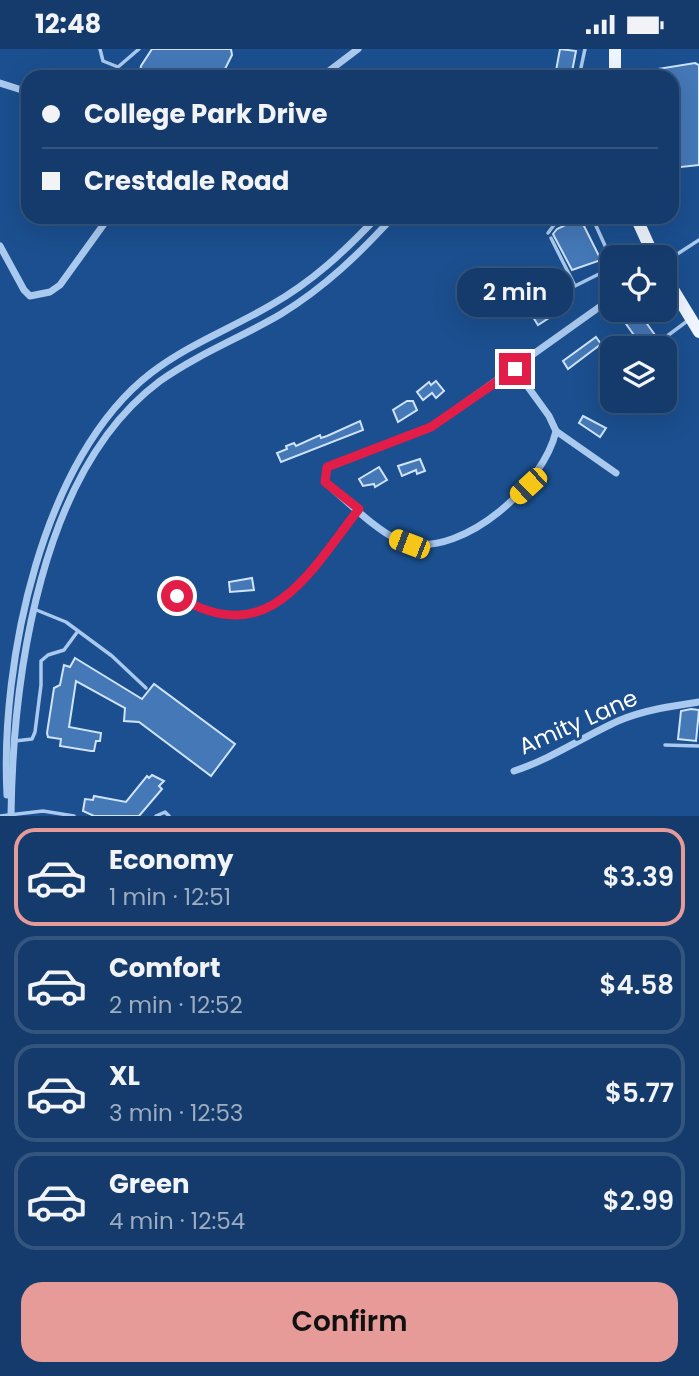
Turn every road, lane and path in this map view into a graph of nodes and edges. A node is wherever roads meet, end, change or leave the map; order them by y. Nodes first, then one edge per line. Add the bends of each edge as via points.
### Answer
1 (100, 49) edge
2 (139, 49) edge
3 (358, 49) edge
4 (585, 49) edge
5 (615, 49) edge
6 (330, 70) edge
7 (580, 70) edge
8 (615, 70) edge
9 (0, 83) edge
10 (21, 90) edge
11 (104, 224) edge
12 (370, 224) edge
13 (386, 224) edge
14 (556, 224) edge
15 (595, 224) edge
16 (639, 224) edge
17 (699, 240) edge
18 (605, 245) edge
19 (649, 245) edge
20 (0, 246) edge
21 (677, 254) edge
22 (600, 275) edge
23 (677, 295) edge
24 (600, 307) edge
25 (695, 325) edge
26 (674, 336) edge
27 (515, 369) junction
28 (556, 431) junction
29 (616, 473) dead end
30 (359, 509) junction
31 (177, 596) dead end
32 (22, 605) junction
33 (33, 609) junction
34 (78, 631) junction
35 (146, 688) dead end
36 (699, 702) edge
37 (1, 741) edge
38 (13, 741) junction
39 (665, 745) dead end
40 (699, 746) edge
41 (514, 771) dead end
42 (11, 815) edge
43 (0, 816) edge
44 (74, 816) edge
45 (156, 816) edge
46 (169, 816) edge

1 - 2 lane via 103,61 118,67
3 - 6 street
4 - 7 lane
5 - 8 main road
9 - 10 street
11 - 20 street via 50,292 30,296
12 - 32 street via 305,283 165,363 123,397 68,478 42,538
13 - 33 street via 350,263 312,293 172,373 132,406 79,484
14 - 22 lane via 550,236 575,286
15 - 18 lane
16 - 19 main road
17 - 21 lane
23 - 25 main road
24 - 27 street
25 - 26 lane
27 - 28 street
27 - 30 street via 431,427 327,467 325,482
28 - 29 street
28 - 30 street via 552,447 528,486 467,535 409,544
30 - 31 street via 297,587 255,615 227,616
32 - 33 lane
32 - 37 street
33 - 34 lane via 58,617
33 - 38 street
34 - 35 lane
34 - 38 lane via 64,650 41,661 35,732 25,742
36 - 41 street, Amity Lane via 629,717
37 - 38 street
37 - 42 street
38 - 42 street
39 - 40 lane
42 - 43 lane
42 - 44 lane via 43,811
45 - 46 lane via 166,812

